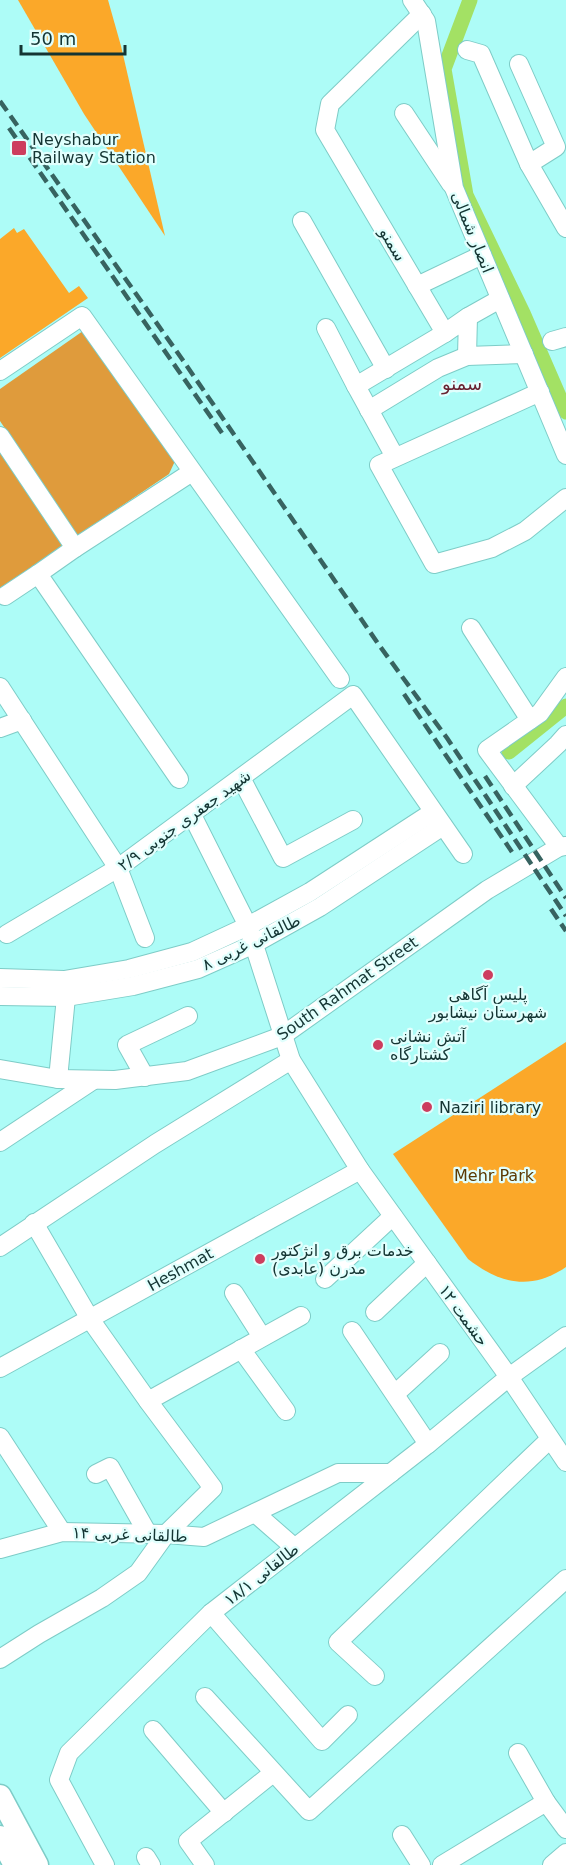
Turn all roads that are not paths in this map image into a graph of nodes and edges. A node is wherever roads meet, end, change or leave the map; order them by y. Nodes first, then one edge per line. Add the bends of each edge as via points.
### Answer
1 (417, 7) edge
2 (467, 50) dead end
3 (519, 64) dead end
4 (404, 113) dead end
5 (530, 164) junction
6 (454, 188) junction
7 (302, 221) dead end
8 (566, 228) edge
9 (482, 255) junction
10 (417, 286) junction
11 (501, 299) junction
12 (468, 317) junction
13 (326, 328) dead end
14 (445, 333) junction
15 (524, 354) junction
16 (467, 356) junction
17 (386, 369) junction
18 (0, 371) edge
19 (356, 386) junction
20 (540, 392) junction
21 (369, 410) junction
22 (0, 436) edge
23 (566, 455) edge
24 (395, 457) junction
25 (192, 472) junction
26 (566, 498) edge
27 (75, 548) junction
28 (38, 574) junction
29 (6, 596) dead end
30 (471, 628) dead end
31 (566, 677) edge
32 (340, 679) dead end
33 (3, 694) edge
34 (22, 720) junction
35 (530, 720) junction
36 (0, 728) edge
37 (566, 735) edge
38 (241, 778) junction
39 (179, 779) dead end
40 (513, 786) junction
41 (192, 815) junction
42 (438, 819) junction
43 (353, 820) dead end
44 (562, 846) edge
45 (463, 854) dead end
46 (118, 868) junction
47 (248, 926) junction
48 (7, 934) dead end
49 (146, 938) dead end
50 (252, 945) junction
51 (0, 978) edge
52 (100, 983) junction
53 (0, 996) edge
54 (66, 997) junction
55 (188, 1017) dead end
56 (282, 1036) junction
57 (291, 1060) junction
58 (0, 1069) edge
59 (145, 1077) junction
60 (58, 1079) junction
61 (92, 1081) junction
62 (0, 1142) edge
63 (360, 1170) junction
64 (393, 1216) junction
65 (34, 1223) junction
66 (0, 1247) edge
67 (427, 1263) junction
68 (325, 1279) dead end
69 (234, 1293) dead end
70 (375, 1312) dead end
71 (301, 1316) dead end
72 (90, 1318) junction
73 (352, 1331) dead end
74 (566, 1336) edge
75 (262, 1337) junction
76 (241, 1349) junction
77 (440, 1353) dead end
78 (0, 1368) edge
79 (509, 1377) junction
80 (395, 1394) junction
81 (148, 1401) junction
82 (286, 1411) dead end
83 (0, 1437) edge
84 (550, 1439) junction
85 (428, 1444) junction
86 (566, 1462) edge
87 (391, 1473) junction
88 (96, 1474) dead end
89 (255, 1513) junction
90 (62, 1532) junction
91 (157, 1534) junction
92 (295, 1548) junction
93 (0, 1549) edge
94 (566, 1579) edge
95 (211, 1613) junction
96 (0, 1659) edge
97 (375, 1677) dead end
98 (205, 1696) dead end
99 (348, 1715) dead end
100 (153, 1730) dead end
101 (518, 1753) dead end
102 (273, 1773) junction
103 (0, 1796) edge
104 (546, 1802) junction
105 (224, 1813) junction
106 (566, 1829) edge
107 (402, 1834) dead end
108 (0, 1837) edge
109 (566, 1853) edge
110 (15, 1865) edge
111 (37, 1865) edge
112 (105, 1865) edge
113 (205, 1865) edge
114 (421, 1865) edge
115 (442, 1865) edge
116 (552, 1865) edge

1 - 6 street, انصار شمالی via 426,21
1 - 10 street, سمنو via 330,104 325,130
2 - 5 street via 481,54
3 - 5 street via 556,147
4 - 6 street
5 - 8 street
6 - 9 street, انصار شمالی
7 - 17 street
9 - 10 street
9 - 11 street, انصار شمالی
10 - 14 street, سمنو
11 - 12 street
11 - 15 street, انصار شمالی
12 - 14 street
12 - 16 street
13 - 19 street
14 - 17 street
15 - 16 street
15 - 20 street, انصار شمالی
16 - 21 street via 438,368
17 - 19 street
18 - 25 street via 82,316
19 - 21 street
20 - 23 street, انصار شمالی
20 - 24 street
21 - 24 street
22 - 27 street
24 - 26 street via 379,465 434,564 492,548 525,531
25 - 27 street
25 - 32 street
27 - 28 street
28 - 29 street
28 - 39 street
30 - 35 street
31 - 35 street via 540,713
33 - 34 street
34 - 36 street
34 - 46 street
35 - 40 street via 487,750
37 - 40 street
38 - 41 street, شهید جعفری جنوبی ۲/۹
38 - 42 street, شهید جعفری جنوبی ۲/۹ via 353,695
38 - 43 street via 283,858
40 - 44 street
41 - 46 street, شهید جعفری جنوبی ۲/۹
41 - 47 street, حشمت ۱۲
42 - 45 street
42 - 47 street, طالقانی غربی ۸
42 - 50 street, طالقانی غربی ۸ via 320,907
44 - 56 street, South Rahmat Street via 487,890
46 - 48 street, شهید جعفری جنوبی ۲/۹
46 - 49 street
47 - 50 street, حشمت ۱۲
47 - 52 street, طالقانی غربی ۸ via 192,952 129,969
50 - 52 street, طالقانی غربی ۸ via 198,969 133,986
50 - 56 street, حشمت ۱۲
51 - 52 street, طالقانی غربی ۸
52 - 54 street, طالقانی غربی ۸
53 - 54 street, طالقانی غربی ۸
54 - 60 street
55 - 59 street via 127,1045
56 - 57 street, حشمت ۱۲
56 - 59 street, South Rahmat Street via 187,1071
57 - 63 street, حشمت ۱۲
57 - 65 street
58 - 60 street, South Rahmat Street
59 - 61 street, South Rahmat Street
60 - 61 street, South Rahmat Street
61 - 62 street
63 - 64 street, حشمت ۱۲
63 - 72 street, Heshmat
64 - 67 street, حشمت ۱۲
64 - 68 street
65 - 66 street
65 - 72 street
67 - 70 street
67 - 79 street, حشمت ۱۲
69 - 75 street
71 - 75 street
72 - 78 street, Heshmat
72 - 81 street
73 - 80 street
74 - 79 street, طالقانی ۱۸/۱
75 - 76 street
76 - 81 street
76 - 82 street
77 - 80 street
79 - 84 street, حشمت ۱۲
79 - 85 street, طالقانی ۱۸/۱
80 - 85 street
81 - 91 street via 213,1488
83 - 90 street
84 - 86 street, حشمت ۱۲
84 - 97 street via 338,1642
85 - 87 street, طالقانی ۱۸/۱
87 - 89 street, طالقانی غربی ۱۴ via 338,1473
87 - 92 street, طالقانی ۱۸/۱
88 - 91 street via 110,1467
89 - 91 street, طالقانی غربی ۱۴ via 204,1537
89 - 92 street
90 - 91 street, طالقانی غربی ۱۴
90 - 93 street, طالقانی غربی ۱۴
91 - 96 street via 138,1573
92 - 95 street, طالقانی ۱۸/۱
94 - 102 street via 309,1811
95 - 99 street via 322,1741
95 - 112 street, طالقانی ۱۸/۱ via 69,1753 59,1780
98 - 102 street
100 - 105 street
101 - 104 street
102 - 105 street
103 - 111 main road
104 - 106 street
104 - 115 street
105 - 113 street via 188,1841
107 - 114 street
108 - 110 main road
109 - 116 street

